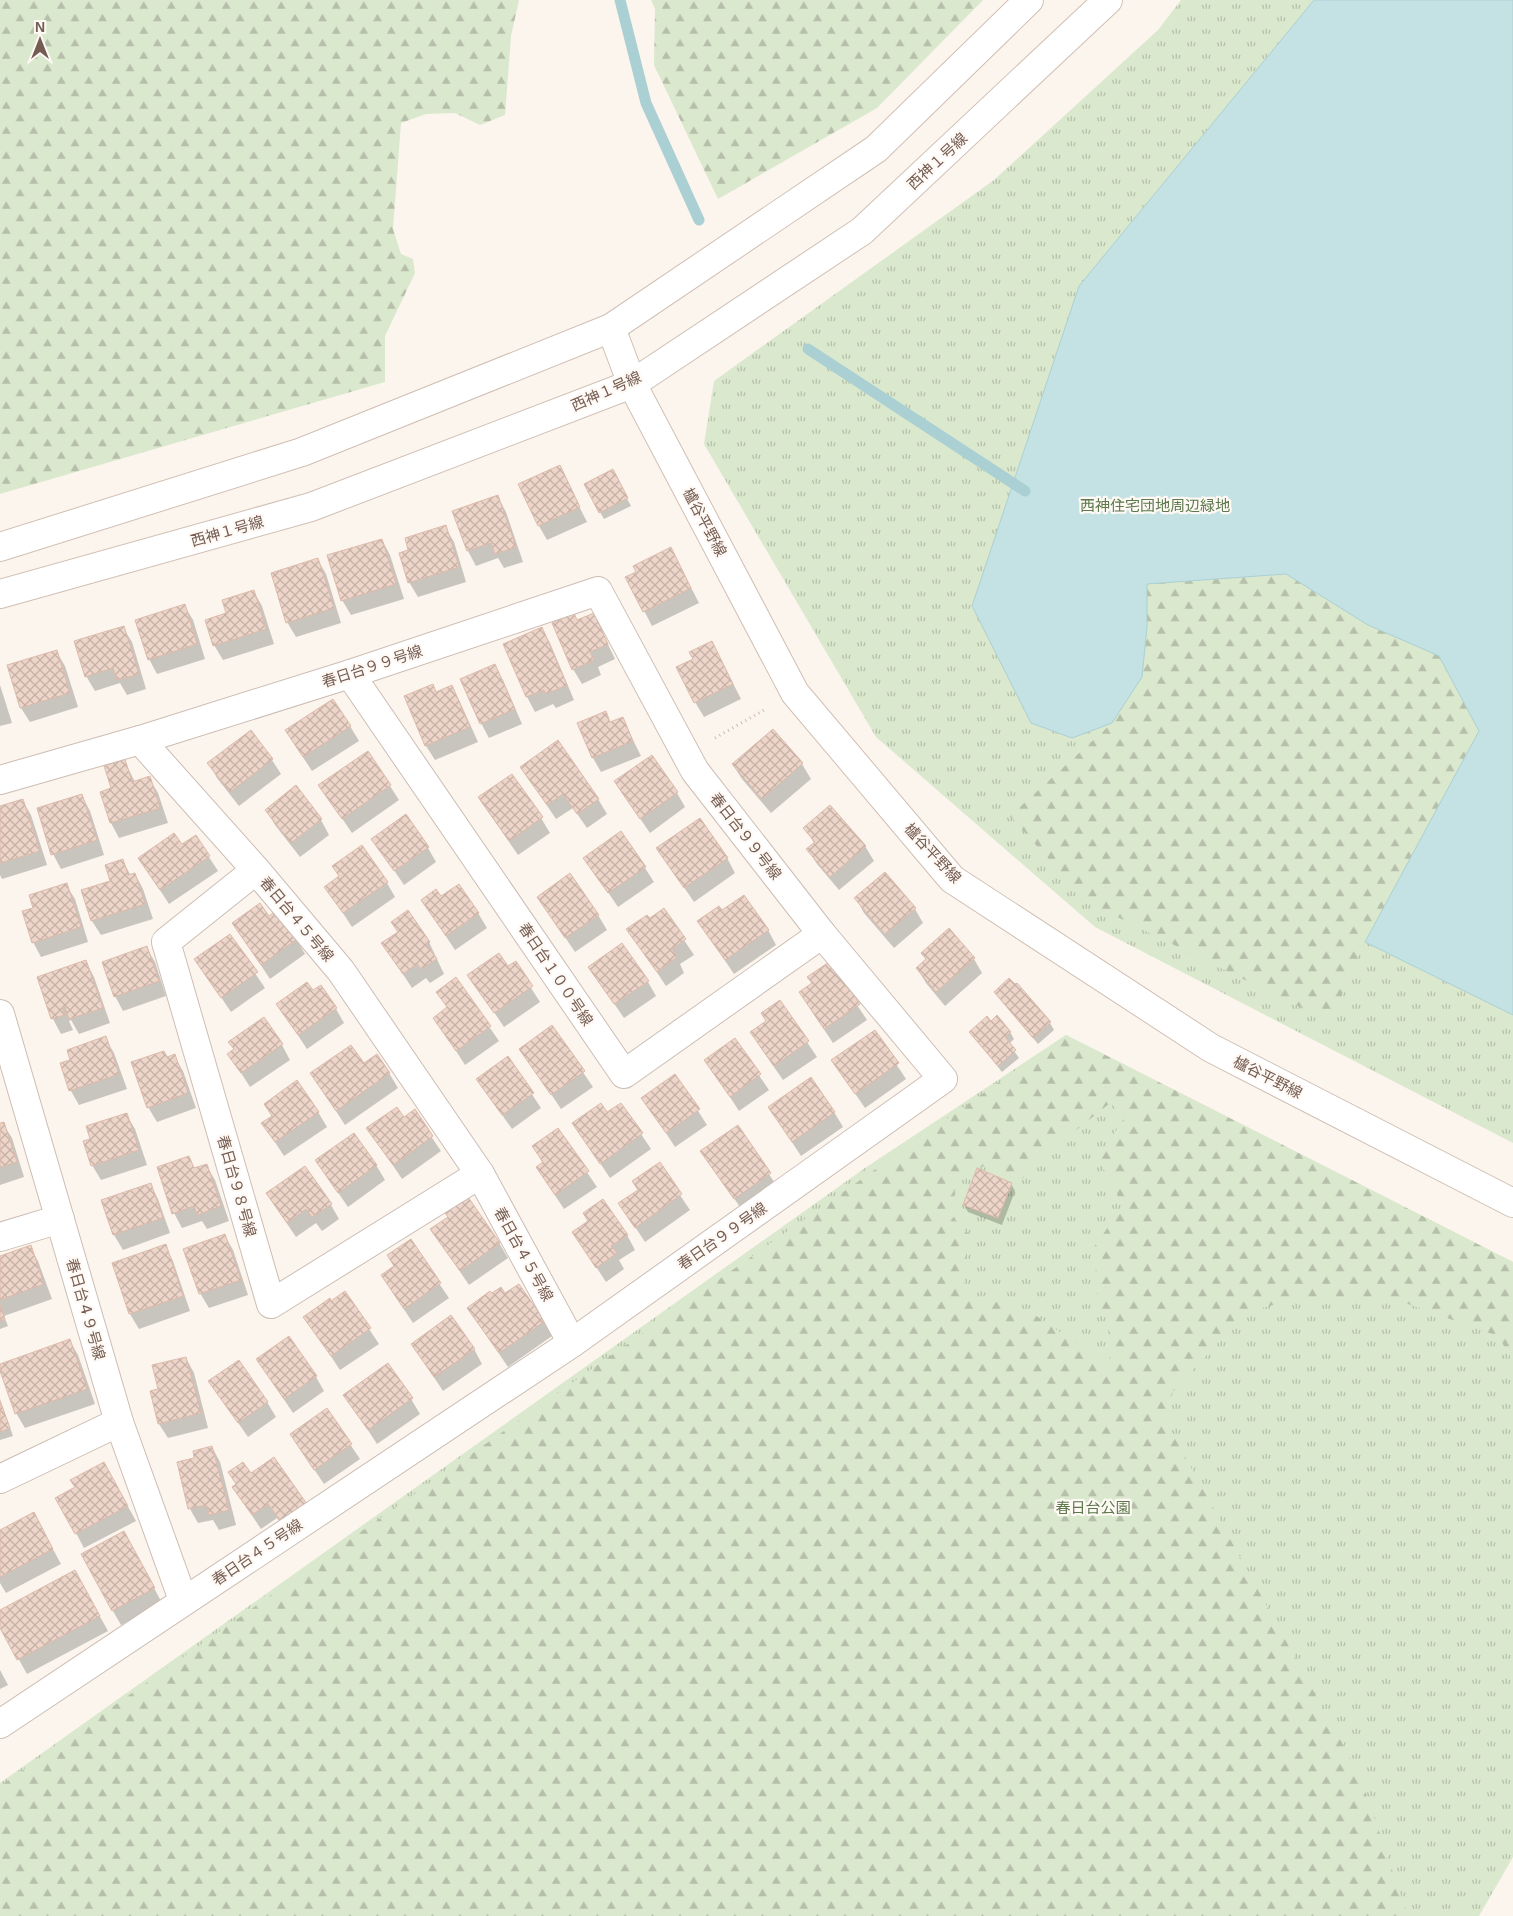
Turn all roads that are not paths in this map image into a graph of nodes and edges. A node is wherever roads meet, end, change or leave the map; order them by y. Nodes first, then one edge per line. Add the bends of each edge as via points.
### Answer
1 (1029, 0) edge
2 (1108, 0) edge
3 (611, 328) junction
4 (632, 384) junction
5 (0, 547) edge
6 (0, 594) edge
7 (350, 674) junction
8 (140, 740) junction
9 (0, 780) edge
10 (256, 870) junction
11 (822, 934) junction
12 (0, 1014) edge
13 (480, 1174) junction
14 (1513, 1203) edge
15 (60, 1219) junction
16 (0, 1237) edge
17 (572, 1343) junction
18 (119, 1422) junction
19 (0, 1479) edge
20 (184, 1600) junction
21 (0, 1724) edge

1 - 3 street via 876,149
2 - 4 street, 西神１号線 via 862,230
3 - 4 street, 櫨谷平野線
3 - 5 street via 302,452
4 - 6 street, 西神１号線 via 311,507
4 - 14 street, 櫨谷平野線 via 795,692 952,879 1211,1048
7 - 8 street, 春日台９９号線
7 - 11 street, 春日台９９号線 via 598,591 695,771
7 - 11 street, 春日台１００号線 via 624,1074
8 - 9 street
8 - 10 street, 春日台４５号線
10 - 13 street, 春日台４５号線 via 341,971
10 - 13 street, 春日台９８号線 via 166,942 271,1304
11 - 17 street, 春日台９９号線 via 943,1078
12 - 15 street, 春日台４９号線
13 - 17 street, 春日台４５号線
15 - 16 street
15 - 18 street, 春日台４９号線
17 - 20 street, 春日台４５号線
18 - 19 street
18 - 20 street, 春日台４９号線
20 - 21 street, 春日台４５号線

